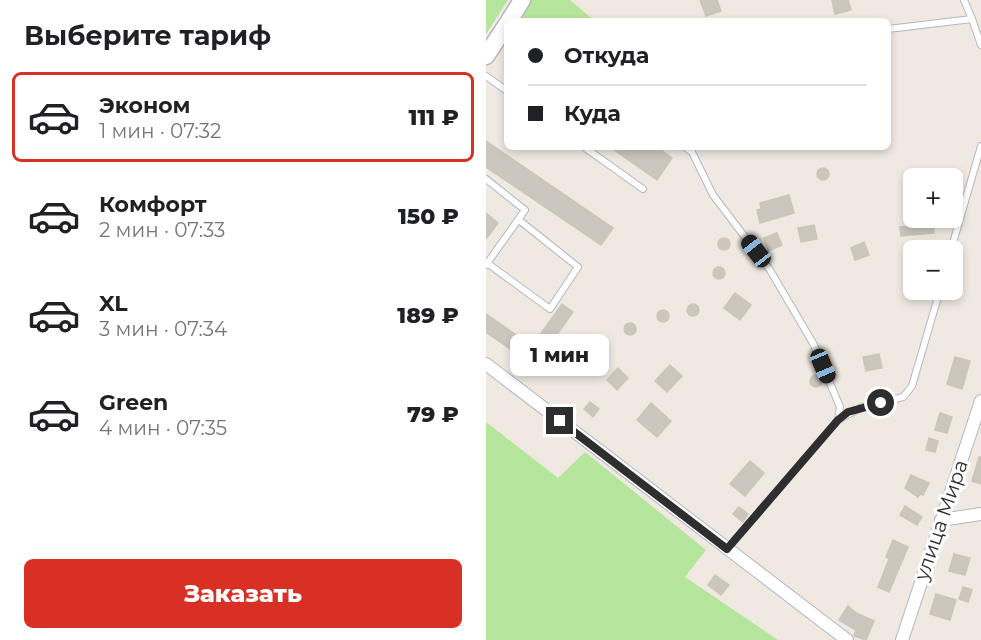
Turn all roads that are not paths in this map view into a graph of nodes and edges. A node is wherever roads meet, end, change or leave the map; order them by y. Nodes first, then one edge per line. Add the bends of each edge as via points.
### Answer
1 (522, 0) edge
2 (964, 0) edge
3 (512, 18) edge
4 (972, 19) junction
5 (891, 29) edge
6 (504, 32) edge
7 (981, 45) edge
8 (486, 56) edge
9 (486, 76) edge
10 (504, 89) edge
11 (981, 146) edge
12 (588, 150) edge
13 (689, 150) edge
14 (486, 179) edge
15 (643, 189) dead end
16 (519, 220) junction
17 (954, 240) edge
18 (487, 264) edge
19 (937, 300) edge
20 (486, 364) edge
21 (981, 401) edge
22 (838, 420) junction
23 (981, 514) edge
24 (941, 520) junction
25 (727, 549) junction
26 (847, 640) edge
27 (902, 640) edge

1 - 3 street
2 - 4 lane
4 - 5 lane
4 - 7 lane
6 - 8 street
9 - 10 lane
11 - 17 lane
12 - 15 lane
13 - 22 lane via 713,195 770,270 814,345 840,407
14 - 16 lane via 525,210
16 - 18 lane
16 - 18 lane via 578,267 550,309
19 - 22 lane via 912,386 903,397 860,408
20 - 25 street
21 - 24 street, улица Мира
22 - 25 lane
23 - 24 street
24 - 27 street, улица Мира
25 - 26 street

